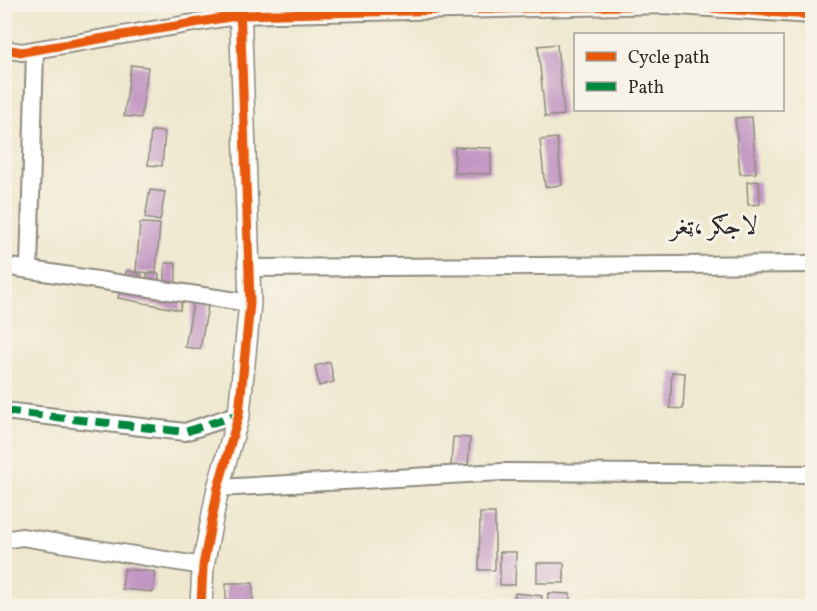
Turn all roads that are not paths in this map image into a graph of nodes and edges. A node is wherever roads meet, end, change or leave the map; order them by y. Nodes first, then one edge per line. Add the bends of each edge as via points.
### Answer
1 (241, 10) edge
2 (813, 15) edge
3 (4, 49) edge
4 (35, 50) junction
5 (813, 264) edge
6 (4, 267) edge
7 (248, 268) junction
8 (28, 269) junction
9 (250, 303) junction
10 (4, 411) edge
11 (239, 414) junction
12 (813, 474) edge
13 (218, 489) junction
14 (4, 540) edge
15 (203, 566) junction
16 (201, 606) edge

1 - 2 street via 665,5
1 - 4 street
1 - 7 street
3 - 4 street
4 - 8 street
5 - 7 street
6 - 8 street
7 - 9 street
8 - 9 street
9 - 11 street
10 - 11 street via 185,432
11 - 13 street
12 - 13 street via 502,472
13 - 15 street
14 - 15 street via 22,537
15 - 16 street

